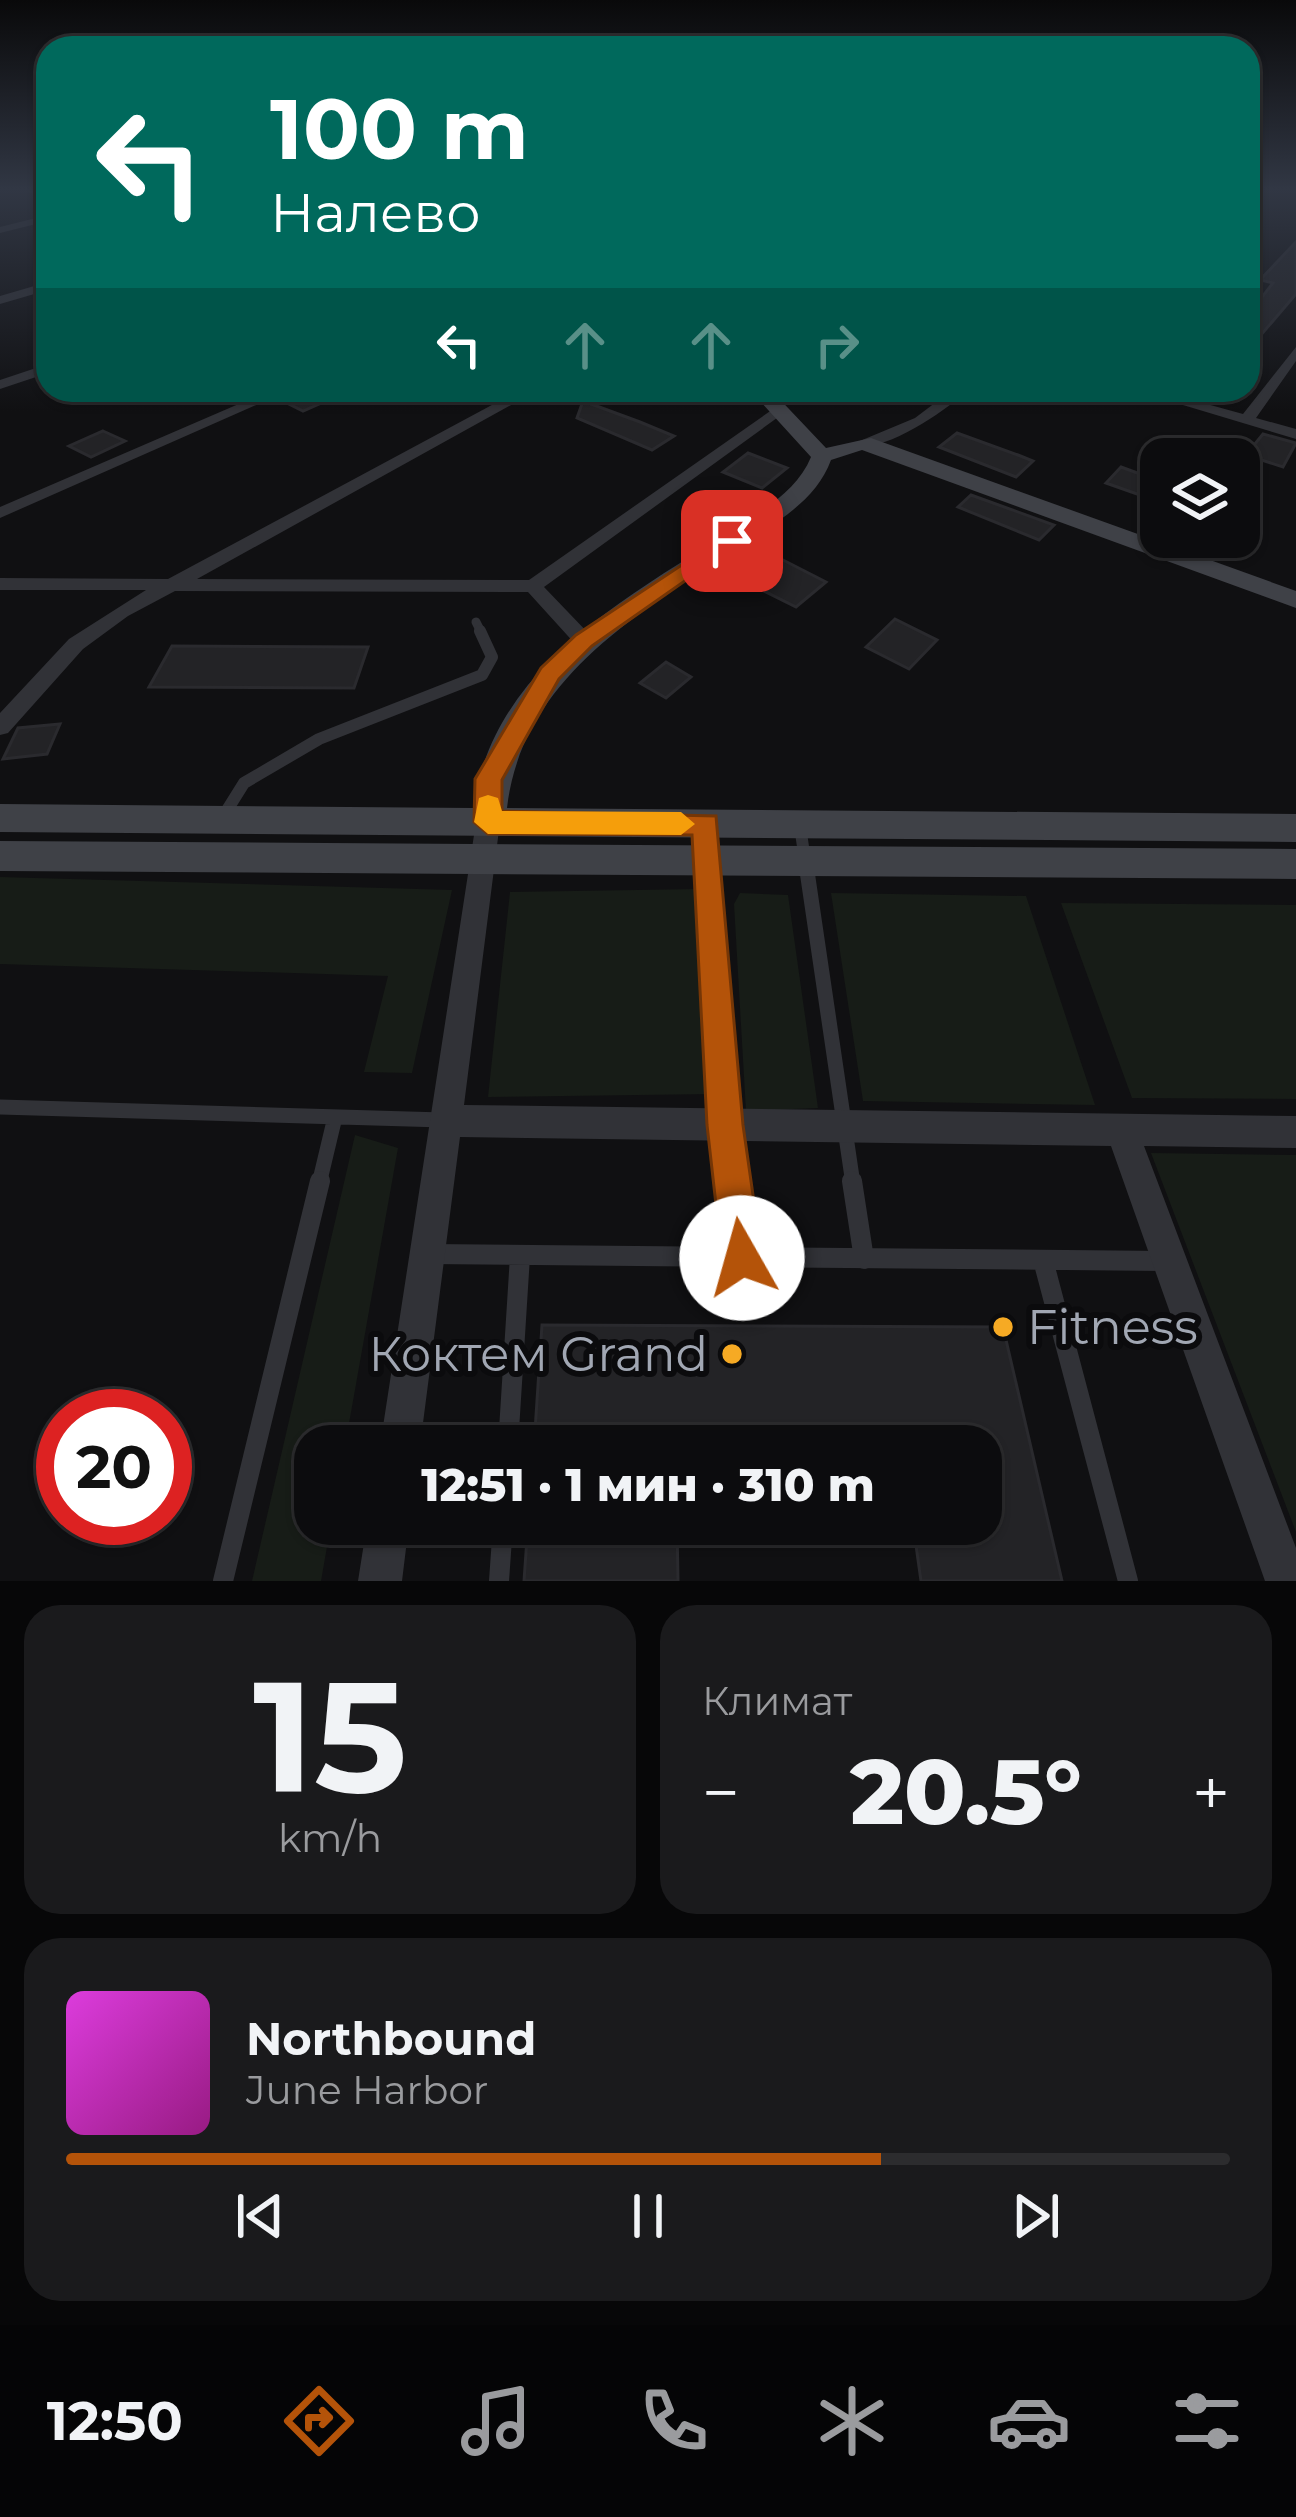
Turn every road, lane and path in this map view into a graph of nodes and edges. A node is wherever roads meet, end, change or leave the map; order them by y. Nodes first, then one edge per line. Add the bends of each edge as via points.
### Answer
1 (36, 290) edge
2 (0, 300) edge
3 (1296, 351) edge
4 (36, 372) edge
5 (0, 385) edge
6 (1260, 401) edge
7 (255, 402) edge
8 (509, 402) edge
9 (773, 402) edge
10 (945, 402) edge
11 (1182, 402) edge
12 (1259, 402) edge
13 (781, 410) junction
14 (1246, 420) junction
15 (1296, 434) edge
16 (863, 443) junction
17 (822, 456) junction
18 (0, 513) edge
19 (0, 584) edge
20 (171, 585) junction
21 (533, 586) junction
22 (1296, 600) edge
23 (476, 622) dead end
24 (584, 640) junction
25 (0, 727) edge
26 (0, 818) edge
27 (222, 819) junction
28 (488, 822) junction
29 (1296, 828) edge
30 (708, 842) junction
31 (803, 842) junction
32 (0, 856) edge
33 (486, 859) junction
34 (1296, 864) edge
35 (0, 1107) edge
36 (335, 1117) junction
37 (448, 1120) junction
38 (725, 1125) junction
39 (844, 1126) junction
40 (1122, 1131) junction
41 (1296, 1132) edge
42 (428, 1254) junction
43 (520, 1256) junction
44 (742, 1258) junction
45 (864, 1259) junction
46 (1043, 1260) junction
47 (1170, 1262) junction
48 (403, 1425) edge
49 (509, 1425) edge
50 (385, 1545) edge
51 (502, 1545) edge
52 (224, 1581) edge
53 (380, 1581) edge
54 (499, 1581) edge
55 (1128, 1581) edge
56 (1288, 1581) edge

1 - 2 street
3 - 6 street
4 - 5 street
7 - 18 street
8 - 20 street
9 - 13 main road
10 - 16 street
11 - 14 street
12 - 14 street
13 - 17 main road
13 - 21 street
14 - 15 street
16 - 17 main road
16 - 22 main road
17 - 24 main road via 817,475 769,516
19 - 20 street
20 - 21 street
20 - 25 street via 76,644
21 - 24 street
23 - 27 lane via 492,657 482,675 319,739 244,783
24 - 28 main road via 518,721 488,779
26 - 27 main road
27 - 28 main road
28 - 30 main road
28 - 33 street
29 - 31 main road
30 - 31 main road
30 - 33 main road
30 - 38 lane
31 - 34 main road
31 - 39 lane
32 - 33 main road
33 - 37 street
35 - 36 lane
36 - 37 lane
36 - 52 lane
37 - 38 street
37 - 42 street
38 - 39 street
38 - 44 lane
39 - 40 street
39 - 45 lane
40 - 41 street
40 - 47 street
42 - 43 lane
42 - 48 street
43 - 44 lane
43 - 49 lane
44 - 45 lane
45 - 46 lane
46 - 47 lane
46 - 55 lane
47 - 56 street
50 - 53 street
51 - 54 lane

